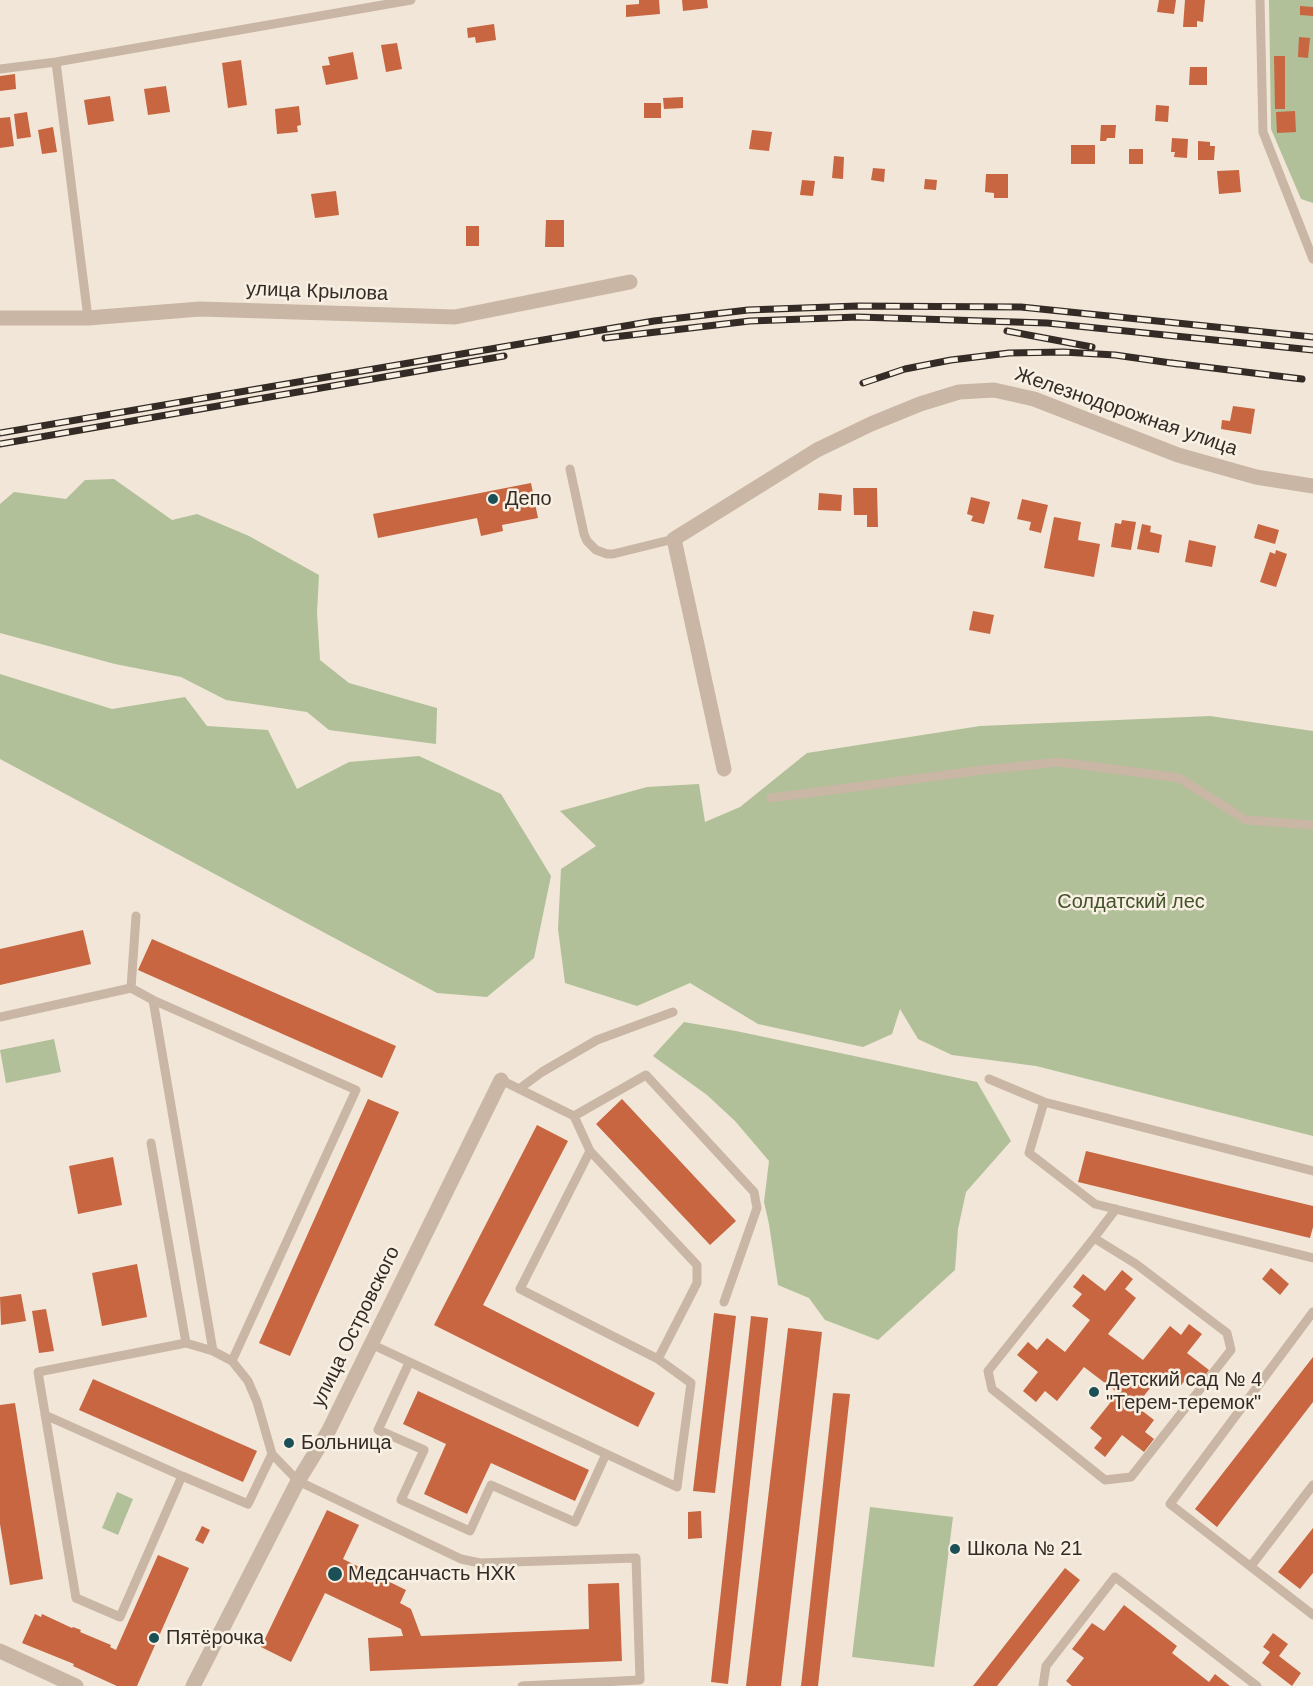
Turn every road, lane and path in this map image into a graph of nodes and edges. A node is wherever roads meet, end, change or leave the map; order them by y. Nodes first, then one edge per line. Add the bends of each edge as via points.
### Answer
1 (411, 0) edge
2 (1260, 0) edge
3 (56, 62) junction
4 (0, 69) edge
5 (1313, 260) edge
6 (630, 282) dead end
7 (0, 318) edge
8 (88, 318) junction
9 (570, 469) dead end
10 (1313, 486) edge
11 (674, 539) junction
12 (724, 769) dead end
13 (771, 798) dead end
14 (1313, 825) edge
15 (136, 916) dead end
16 (131, 988) junction
17 (153, 1000) junction
18 (673, 1012) dead end
19 (0, 1017) edge
20 (989, 1078) dead end
21 (501, 1080) joint
22 (519, 1089) junction
23 (1044, 1102) junction
24 (573, 1116) junction
25 (151, 1143) dead end
26 (590, 1151) junction
27 (1313, 1172) edge
28 (1116, 1209) junction
29 (1094, 1238) junction
30 (1313, 1258) edge
31 (724, 1302) dead end
32 (1313, 1312) edge
33 (186, 1343) junction
34 (371, 1344) junction
35 (213, 1351) junction
36 (658, 1359) junction
37 (232, 1361) junction
38 (409, 1364) junction
39 (45, 1415) junction
40 (272, 1454) junction
41 (606, 1454) junction
42 (182, 1476) junction
43 (298, 1481) junction
44 (1313, 1485) edge
45 (1251, 1566) junction
46 (1313, 1615) edge
47 (0, 1651) edge
48 (76, 1686) edge
49 (194, 1686) edge
50 (522, 1686) edge
51 (1043, 1686) edge
52 (1257, 1686) edge

1 - 3 lane
2 - 5 lane via 1263,132
3 - 4 lane
3 - 8 lane
6 - 8 street, улица Крылова via 455,317 200,309
7 - 8 street, улица Крылова
9 - 11 lane via 584,534 596,550 614,554
10 - 11 street, Железнодорожная улица via 1256,477 1178,455 1034,399 994,390 959,392 871,424 817,450
11 - 12 street
13 - 14 lane via 1059,762 1179,778 1246,820
15 - 16 lane
16 - 17 lane
16 - 19 lane
17 - 35 lane
17 - 37 lane via 356,1090
18 - 22 lane via 597,1040
20 - 23 lane
21 - 22 lane
21 - 34 street, улица Островского
22 - 24 lane
23 - 27 lane
23 - 28 lane via 1029,1153 1095,1204
24 - 26 lane
24 - 31 lane via 646,1075 754,1192 757,1208
25 - 33 lane
26 - 36 lane via 697,1265 697,1283
26 - 36 lane via 520,1289
28 - 29 lane
28 - 30 lane
29 - 29 lane via 988,1371 992,1389 1105,1480 1131,1477 1231,1350 1227,1333 1137,1264
32 - 45 lane via 1170,1504
33 - 35 lane
33 - 39 lane via 38,1372
34 - 38 lane
34 - 43 street, улица Островского via 328,1432
35 - 37 lane
36 - 41 lane via 690,1383 677,1487
37 - 40 lane via 248,1381
38 - 41 lane
38 - 41 lane via 378,1430 424,1450 401,1500 470,1532 491,1485 575,1522
39 - 42 lane
39 - 42 lane via 76,1598 120,1617
40 - 42 lane via 248,1504
40 - 43 lane
43 - 49 street, улица Островского
43 - 50 lane via 460,1559 480,1563 636,1558 640,1680
44 - 45 lane
45 - 46 lane
47 - 48 street
51 - 52 lane via 1046,1666 1115,1577

